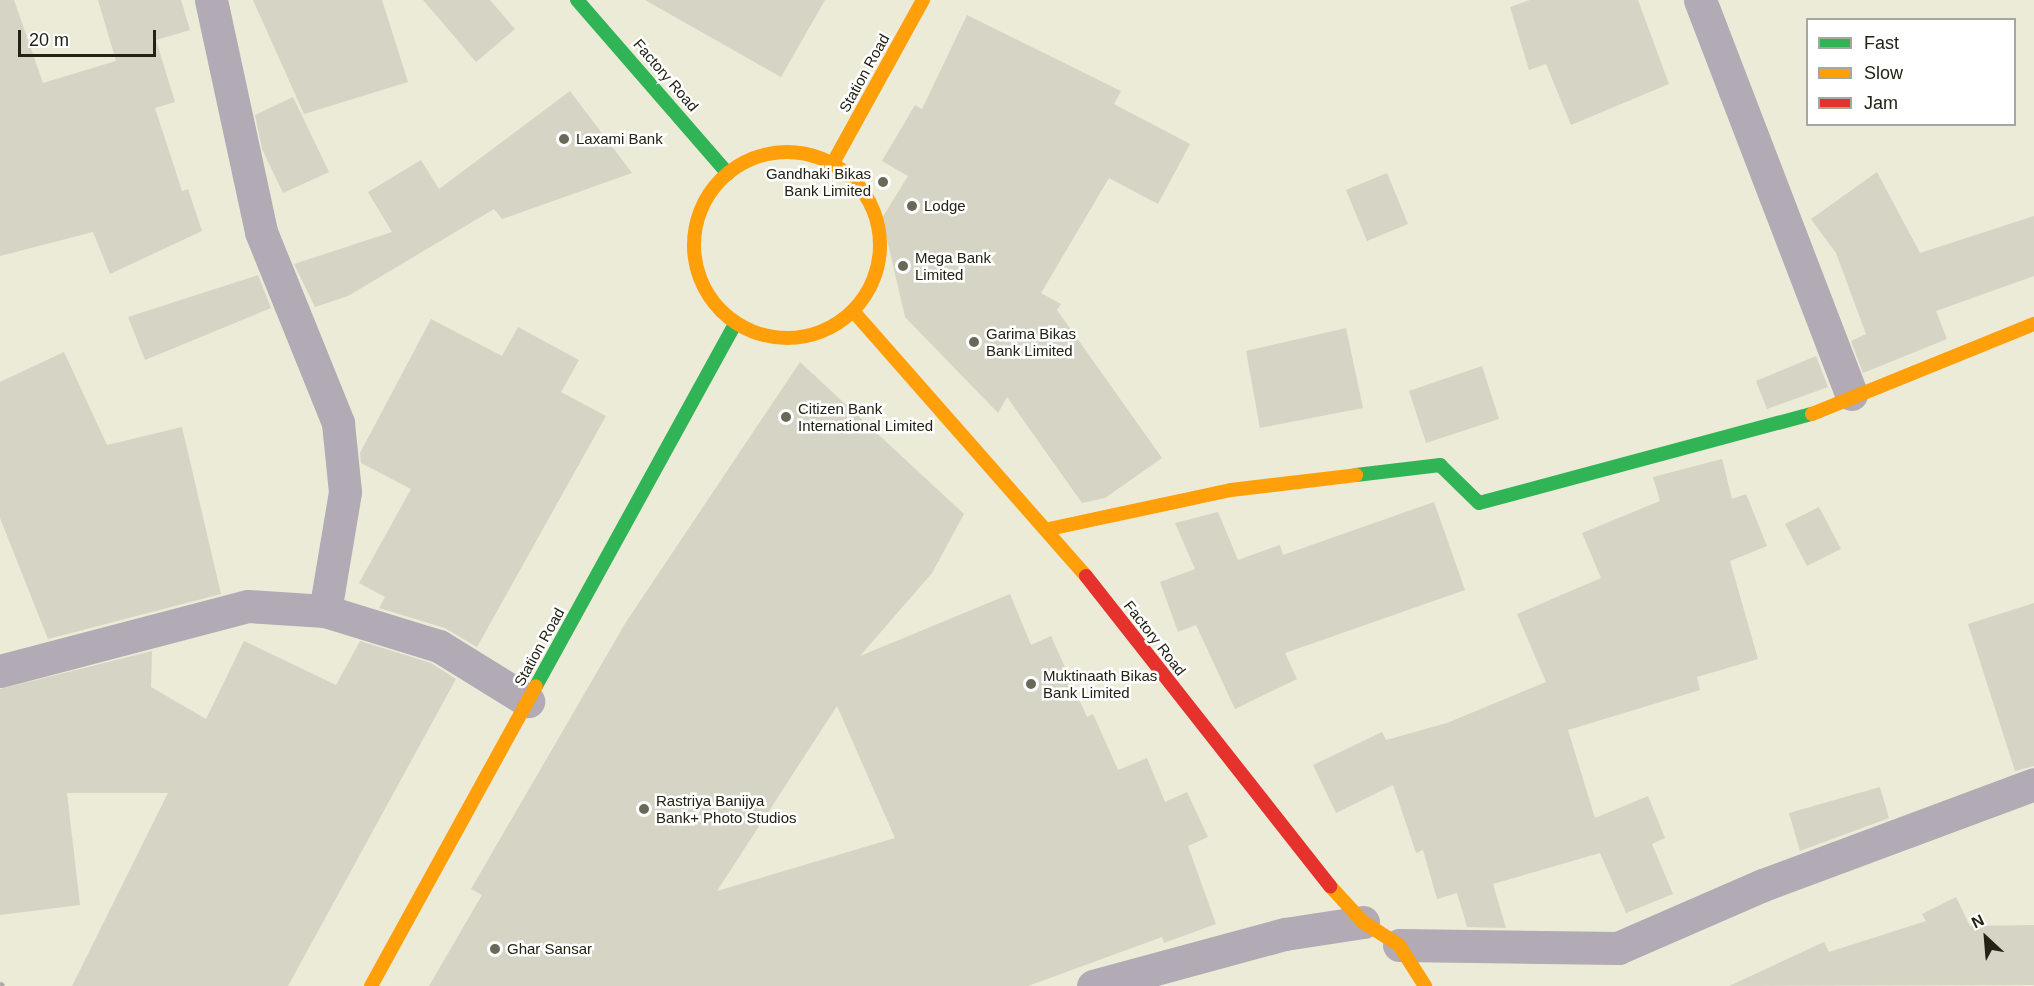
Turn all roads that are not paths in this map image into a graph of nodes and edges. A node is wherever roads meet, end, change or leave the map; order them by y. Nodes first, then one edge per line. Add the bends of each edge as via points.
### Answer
1 (211, 0) edge
2 (577, 0) edge
3 (923, 0) edge
4 (1700, 0) edge
5 (833, 163) junction
6 (728, 174) junction
7 (854, 312) junction
8 (735, 324) junction
9 (2034, 324) edge
10 (1851, 394) junction
11 (1049, 529) junction
12 (325, 611) junction
13 (0, 671) edge
14 (528, 702) junction
15 (2034, 784) edge
16 (1363, 922) junction
17 (1399, 945) junction
18 (371, 986) edge
19 (1093, 986) edge
20 (1425, 986) edge

1 - 12 street via 261,232 338,423 345,492
2 - 6 street, Factory Road
3 - 5 street, Station Road
4 - 10 street
5 - 6 street via 803,153 770,153
5 - 7 street via 856,180 872,204 880,232 880,261 871,288
6 - 8 street via 699,212 693,243 697,274 712,303
7 - 8 street via 827,330 797,339 765,336
7 - 11 street, Factory Road
8 - 14 street, Station Road
9 - 10 street
10 - 11 street via 1798,420 1479,503 1440,465 1231,490
11 - 16 street, Factory Road via 1311,866
12 - 13 street via 248,606
12 - 14 street via 439,646
14 - 18 street, Station Road
15 - 17 street via 1763,885 1618,948
16 - 17 street, Factory Road
16 - 19 street via 1285,933
17 - 20 street, Factory Road

